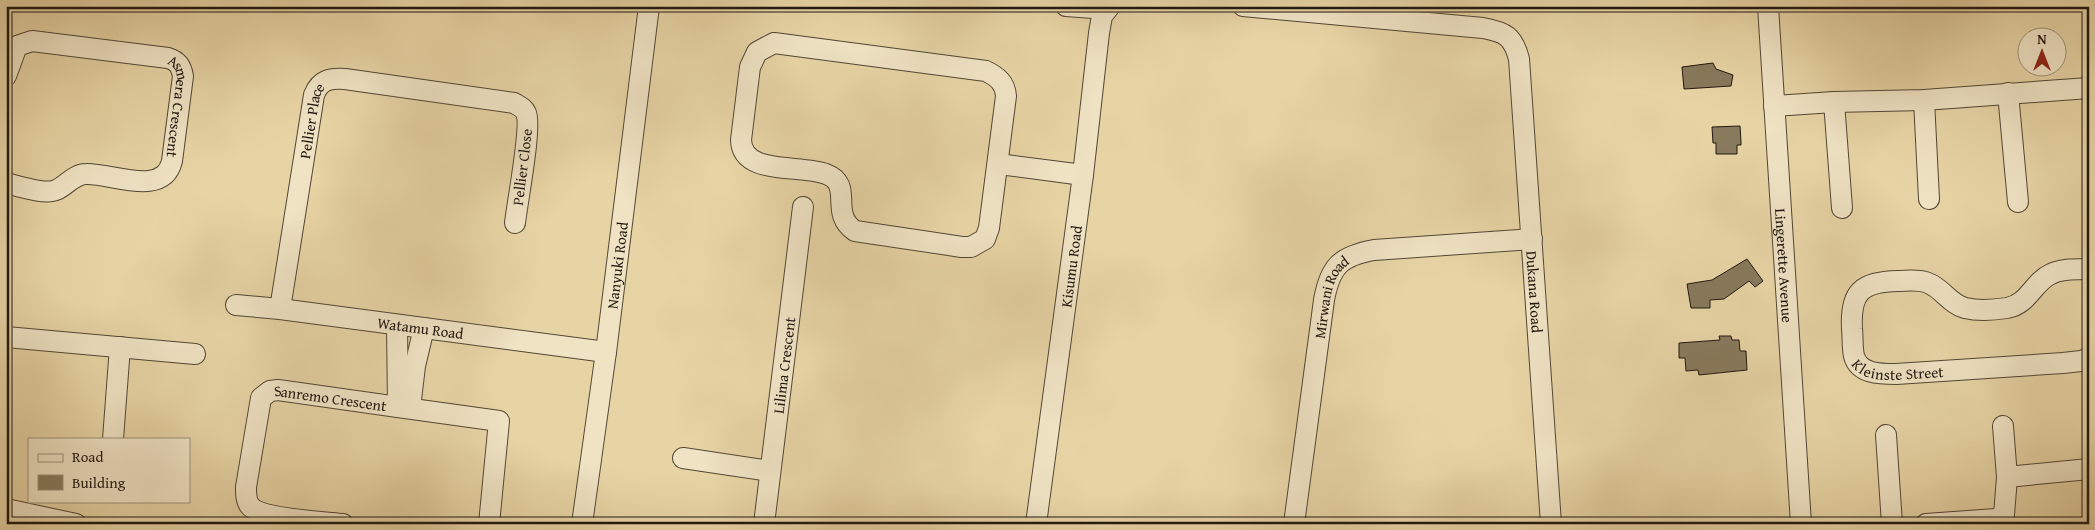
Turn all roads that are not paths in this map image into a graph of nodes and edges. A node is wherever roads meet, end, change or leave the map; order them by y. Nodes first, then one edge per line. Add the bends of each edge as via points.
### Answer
1 (650, 6) edge
2 (1066, 6) edge
3 (1244, 6) edge
4 (1768, 6) edge
5 (1106, 7) edge
6 (1340, 10) edge
7 (6, 76) edge
8 (2089, 88) edge
9 (2008, 93) junction
10 (1924, 100) junction
11 (1834, 102) junction
12 (1774, 106) junction
13 (526, 112) joint
14 (998, 164) junction
15 (1083, 175) junction
16 (6, 183) edge
17 (1929, 200) dead end
18 (2018, 202) dead end
19 (803, 207) dead end
20 (1842, 208) dead end
21 (515, 223) dead end
22 (1532, 239) junction
23 (2089, 269) edge
24 (236, 305) dead end
25 (280, 309) junction
26 (398, 324) junction
27 (424, 328) junction
28 (6, 337) edge
29 (120, 346) junction
30 (606, 352) junction
31 (195, 354) dead end
32 (2089, 358) edge
33 (407, 366) junction
34 (404, 407) junction
35 (2003, 426) dead end
36 (1886, 436) dead end
37 (113, 438) edge
38 (683, 458) dead end
39 (2089, 469) edge
40 (770, 471) junction
41 (2006, 477) junction
42 (6, 508) edge
43 (76, 524) edge
44 (343, 524) edge
45 (489, 524) edge
46 (582, 524) edge
47 (764, 524) edge
48 (1036, 524) edge
49 (1294, 524) edge
50 (1551, 524) edge
51 (1801, 524) edge
52 (1892, 524) edge
53 (1926, 524) edge

1 - 30 street, Nanyuki Road
2 - 5 street
3 - 6 street
4 - 12 street, Lingerette Avenue
5 - 15 street, Kisumu Road via 1099,33
6 - 22 street, Dukana Road via 1495,30 1510,38 1519,59
7 - 16 street, Asmera Crescent via 16,46 32,41 168,58 179,64 183,76 172,161 168,173 159,180 147,182 86,174 47,192
8 - 9 street
9 - 10 street
9 - 18 street
10 - 11 street
10 - 17 street
11 - 12 street
11 - 20 street
12 - 51 street, Lingerette Avenue
13 - 21 street, Pellier Close via 528,129
13 - 25 street, Pellier Place via 514,103 345,78 323,82 314,95
14 - 14 street via 1005,89 996,76 986,71 782,43 762,48 753,57 741,140 744,155 764,165 817,171 832,177 841,191 841,215 855,231 962,247 979,244 989,228
14 - 15 street
15 - 48 street, Kisumu Road
19 - 40 street, Lilima Crescent
22 - 49 street, Mirwani Road via 1374,250 1355,254 1335,268 1328,280 1324,300
22 - 50 street, Dukana Road
23 - 32 street, Kleinste Street via 2058,271 2044,278 2022,302 2006,308 1963,308 1936,286 1921,281 1875,283 1857,294 1851,314 1855,358 1862,367 1874,373 2063,363
24 - 25 street, Watamu Road
25 - 26 street, Watamu Road
26 - 27 street, Watamu Road
26 - 33 street
27 - 30 street, Watamu Road
27 - 33 street
28 - 29 street
29 - 31 street
29 - 37 street
30 - 46 street, Nanyuki Road
33 - 34 street, Sanremo Crescent
34 - 44 street, Sanremo Crescent via 278,390 270,391 261,398 246,487 251,507 270,516
34 - 45 street, Sanremo Crescent via 499,421
35 - 41 street
36 - 52 street
38 - 40 street
39 - 41 street
40 - 47 street, Lilima Crescent
41 - 53 street via 2005,511 2001,517
42 - 43 street

